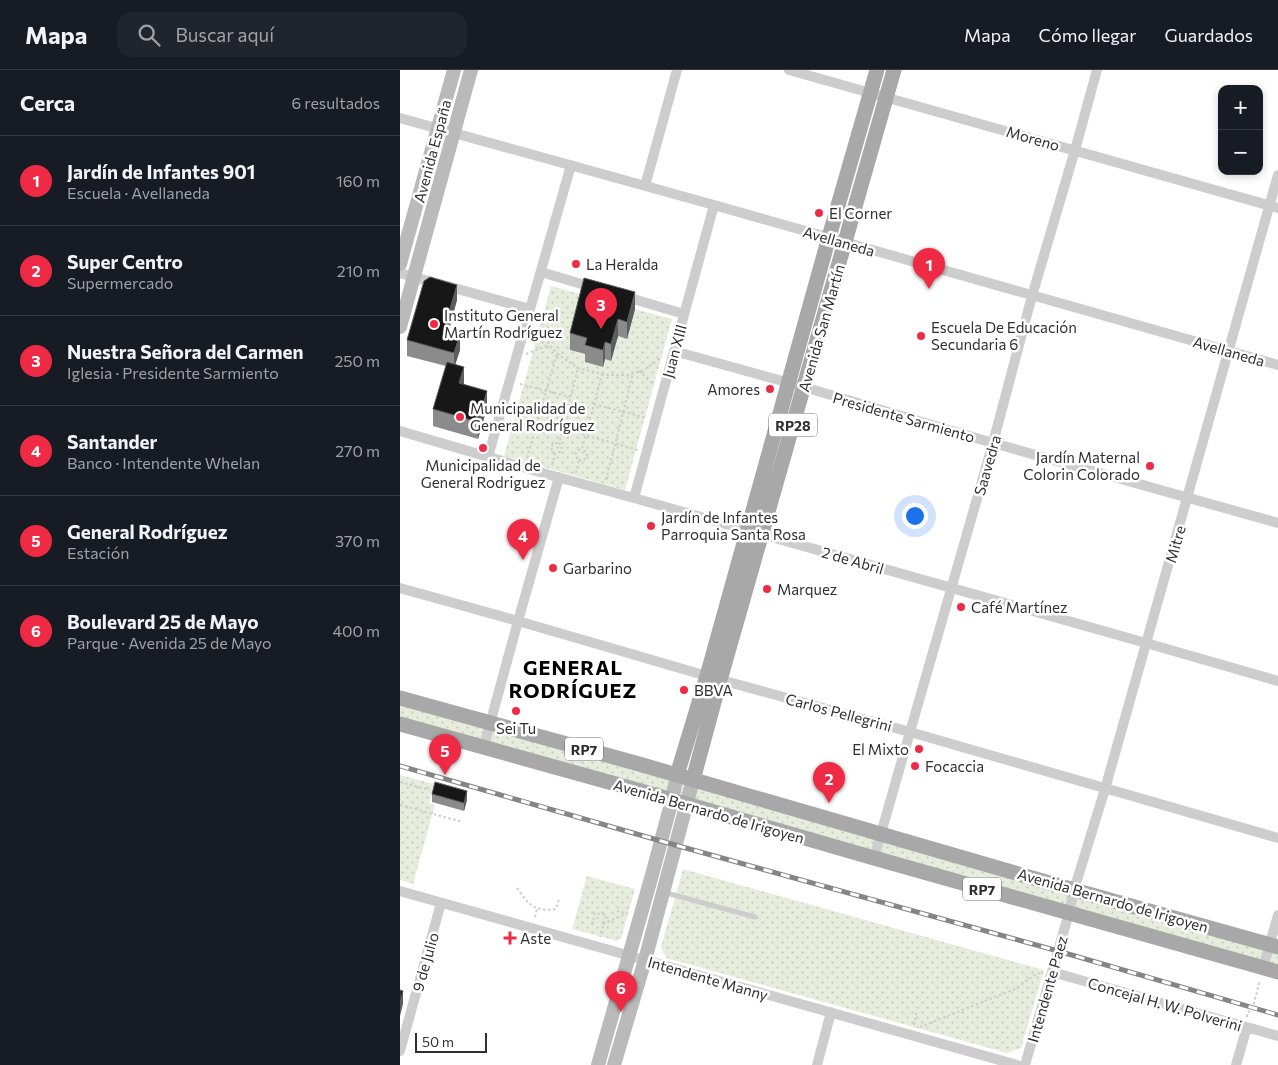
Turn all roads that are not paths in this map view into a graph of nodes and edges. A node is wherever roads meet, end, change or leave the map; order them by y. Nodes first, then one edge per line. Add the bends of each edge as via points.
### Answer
1 (454, 70) edge
2 (471, 70) edge
3 (677, 70) edge
4 (789, 70) edge
5 (877, 70) edge
6 (894, 70) edge
7 (1097, 70) edge
8 (871, 93) junction
9 (886, 97) junction
10 (400, 118) edge
11 (438, 128) junction
12 (455, 132) junction
13 (1075, 150) junction
14 (571, 165) junction
15 (1278, 175) edge
16 (646, 186) junction
17 (714, 205) junction
18 (1273, 206) edge
19 (829, 238) junction
20 (845, 243) junction
21 (400, 264) edge
22 (541, 272) junction
23 (400, 273) edge
24 (414, 277) junction
25 (1032, 296) junction
26 (530, 309) junction
27 (684, 314) junction
28 (400, 327) edge
29 (674, 351) junction
30 (1228, 351) junction
31 (1278, 365) edge
32 (797, 385) junction
33 (400, 431) edge
34 (993, 443) junction
35 (488, 457) junction
36 (554, 476) junction
37 (1188, 497) junction
38 (634, 498) junction
39 (1278, 522) edge
40 (754, 533) junction
41 (400, 588) edge
42 (952, 588) junction
43 (518, 621) junction
44 (1146, 643) junction
45 (714, 678) junction
46 (1278, 681) edge
47 (400, 698) edge
48 (400, 724) edge
49 (490, 724) junction
50 (910, 732) junction
51 (484, 746) junction
52 (677, 775) junction
53 (693, 780) junction
54 (1105, 789) junction
55 (679, 802) junction
56 (882, 834) junction
57 (1278, 838) edge
58 (874, 858) junction
59 (1074, 890) junction
60 (400, 891) edge
61 (663, 891) junction
62 (441, 903) junction
63 (1069, 913) junction
64 (1278, 915) edge
65 (755, 917) dead end
66 (1274, 946) edge
67 (629, 955) junction
68 (644, 960) junction
69 (1262, 968) junction
70 (1052, 972) junction
71 (1278, 972) edge
72 (831, 1012) junction
73 (1247, 1027) junction
74 (1278, 1036) edge
75 (400, 1051) edge
76 (598, 1065) edge
77 (614, 1065) edge
78 (817, 1065) edge
79 (1016, 1065) edge
80 (1025, 1065) edge
81 (1236, 1065) edge

1 - 11 main road, Avenida España
2 - 12 main road, Avenida España
3 - 16 street
4 - 8 street, Moreno
5 - 8 main road, Avenida San Martín / RP28
6 - 9 main road, Avenida San Martín / RP28
7 - 13 street, Saavedra
8 - 9 street, Moreno
8 - 19 main road, Avenida San Martín / RP28
9 - 13 street, Moreno
9 - 20 main road, Avenida San Martín / RP28
10 - 11 street, Avellaneda
11 - 12 street, Avellaneda
11 - 21 main road, Avenida España
12 - 14 street, Avellaneda
12 - 24 main road, Avenida España
13 - 18 street, Moreno
13 - 25 street, Saavedra
14 - 16 street, Avellaneda
14 - 22 street
15 - 18 street, Mitre
16 - 17 street, Avellaneda
17 - 19 street, Avellaneda
17 - 27 street, Juan XIII
18 - 30 street, Mitre
19 - 20 street, Avellaneda
19 - 32 main road, Avenida San Martín / RP28
20 - 25 street, Avellaneda
20 - 32 main road, Avenida San Martín / RP28
22 - 26 street
22 - 27 street
23 - 24 street
24 - 26 street
24 - 28 main road, Avenida España
25 - 30 street, Avellaneda
25 - 34 street, Saavedra
26 - 35 street
27 - 29 street, Juan XIII
29 - 32 street, Presidente Sarmiento
29 - 38 street, Juan XIII
30 - 31 street, Avellaneda
30 - 37 street, Mitre
32 - 34 street, Presidente Sarmiento
32 - 40 main road, Avenida San Martín / RP28
33 - 35 street, 2 de Abril
34 - 37 street, Presidente Sarmiento
34 - 42 street, Saavedra
35 - 36 street, 2 de Abril
36 - 38 street, 2 de Abril
36 - 43 street
37 - 39 street, Presidente Sarmiento
37 - 44 street, Mitre
38 - 40 street, 2 de Abril
40 - 42 street, 2 de Abril
40 - 45 main road, Avenida San Martín / RP28
41 - 43 street, Carlos Pellegrini
42 - 44 street, 2 de Abril
42 - 50 street, Saavedra
43 - 45 street, Carlos Pellegrini
43 - 49 street
44 - 46 street, 2 de Abril
44 - 54 street, Mitre
45 - 50 street, Carlos Pellegrini
45 - 52 main road, Avenida San Martín / RP28
45 - 53 main road, Avenida San Martín / RP28
47 - 49 main road, Avenida Bernardo de Irigoyen / RP7
48 - 51 main road, Avenida Bernardo de Irigoyen / RP7
49 - 51 street
49 - 52 main road, Avenida Bernardo de Irigoyen / RP7
50 - 54 street, Carlos Pellegrini
50 - 56 street, Saavedra
51 - 55 main road, Avenida Bernardo de Irigoyen / RP7
52 - 53 main road, Avenida Bernardo de Irigoyen / RP7
52 - 55 main road, Avenida San Martín / RP28
53 - 55 main road, Avenida San Martín / RP28
53 - 56 main road, Avenida Bernardo de Irigoyen / RP7
54 - 57 street, Carlos Pellegrini
54 - 59 street, Mitre
55 - 58 main road, Avenida Bernardo de Irigoyen / RP7
55 - 61 main road, Avenida San Martín / RP28 via 675,846
55 - 67 main road, Avenida San Martín / RP28 via 661,841
56 - 58 street, Saavedra
56 - 59 main road, Avenida Bernardo de Irigoyen / RP7
58 - 63 main road, Avenida Bernardo de Irigoyen / RP7
59 - 63 street, Mitre
59 - 66 main road, Avenida Bernardo de Irigoyen / RP7
60 - 62 street, Intendente Manny
61 - 65 lane
61 - 68 main road, RP28
62 - 67 street, Intendente Manny
62 - 75 street, 9 de Julio
63 - 69 main road, Avenida Bernardo de Irigoyen / RP7
63 - 70 street, Intendente Paez
64 - 66 street
66 - 69 street
67 - 68 street, Intendente Manny
67 - 76 main road, RP28
68 - 72 street, Intendente Manny
68 - 77 main road, RP28
69 - 71 main road, Avenida Bernardo de Irigoyen / RP7
70 - 73 street, Concejal H. W. Polverini
70 - 80 street, Intendente Paez
72 - 78 street
72 - 79 street, Intendente Manny
73 - 74 street, Concejal H. W. Polverini
73 - 81 street

